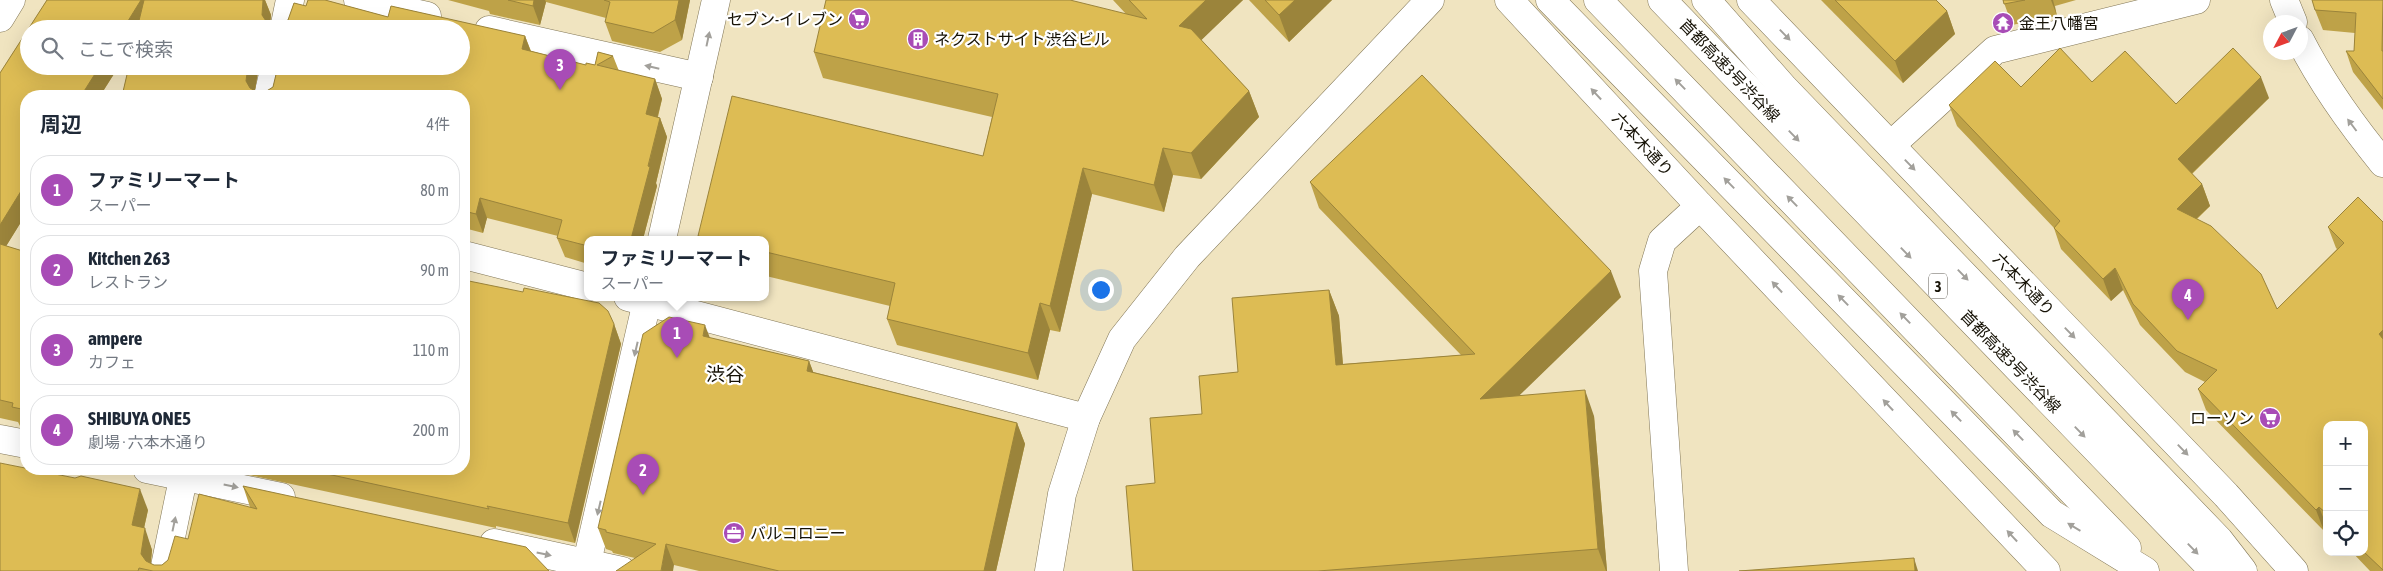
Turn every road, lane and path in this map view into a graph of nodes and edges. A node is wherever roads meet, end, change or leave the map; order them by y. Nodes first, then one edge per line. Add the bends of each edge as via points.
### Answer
1 (12, 0) edge
2 (290, 0) edge
3 (358, 0) edge
4 (716, 0) edge
5 (1430, 0) edge
6 (1509, 0) edge
7 (1550, 0) edge
8 (1598, 0) edge
9 (1662, 0) edge
10 (1706, 0) edge
11 (1751, 0) edge
12 (2196, 0) edge
13 (2284, 0) edge
14 (2290, 15) edge
15 (0, 18) edge
16 (286, 20) edge
17 (448, 20) edge
18 (470, 25) edge
19 (2308, 56) edge
20 (273, 75) edge
21 (700, 77) junction
22 (269, 90) edge
23 (1891, 146) junction
24 (2383, 163) edge
25 (1700, 206) junction
26 (663, 236) edge
27 (470, 257) edge
28 (584, 286) edge
29 (640, 301) edge
30 (652, 301) edge
31 (1086, 418) junction
32 (0, 439) edge
33 (20, 443) edge
34 (183, 475) edge
35 (196, 475) edge
36 (300, 501) edge
37 (466, 537) edge
38 (586, 567) edge
39 (164, 571) edge
40 (622, 571) edge
41 (1050, 571) edge
42 (1674, 571) edge
43 (2046, 571) edge
44 (2145, 571) edge
45 (2149, 571) edge
46 (2214, 571) edge
47 (2243, 571) edge
48 (2294, 571) edge

1 - 15 main road
2 - 16 main road
17 -> 3 main road
21 -> 4 main road
5 - 31 main road via 1158,291 1122,339
25 -> 6 main road, 六本木通り
44 -> 7 main road via 2052,514
45 -> 8 main road
9 -> 46 main road, 首都高速3号渋谷線 / 3
10 -> 47 main road via 1784,88 2219,540
11 -> 23 main road, 六本木通り
12 - 23 main road via 1994,50
13 - 14 main road
21 -> 18 main road
24 -> 19 main road via 2352,126
20 - 22 main road
21 - 26 main road
23 -> 48 main road, 六本木通り via 2226,495
25 - 42 main road via 1662,241 1653,271
43 -> 25 main road, 六本木通り
27 - 28 main road
29 -> 38 main road
30 - 31 main road
31 - 41 main road via 1062,494
32 - 33 main road
39 -> 34 main road
35 -> 36 main road
37 -> 38 main road
38 - 40 main road

